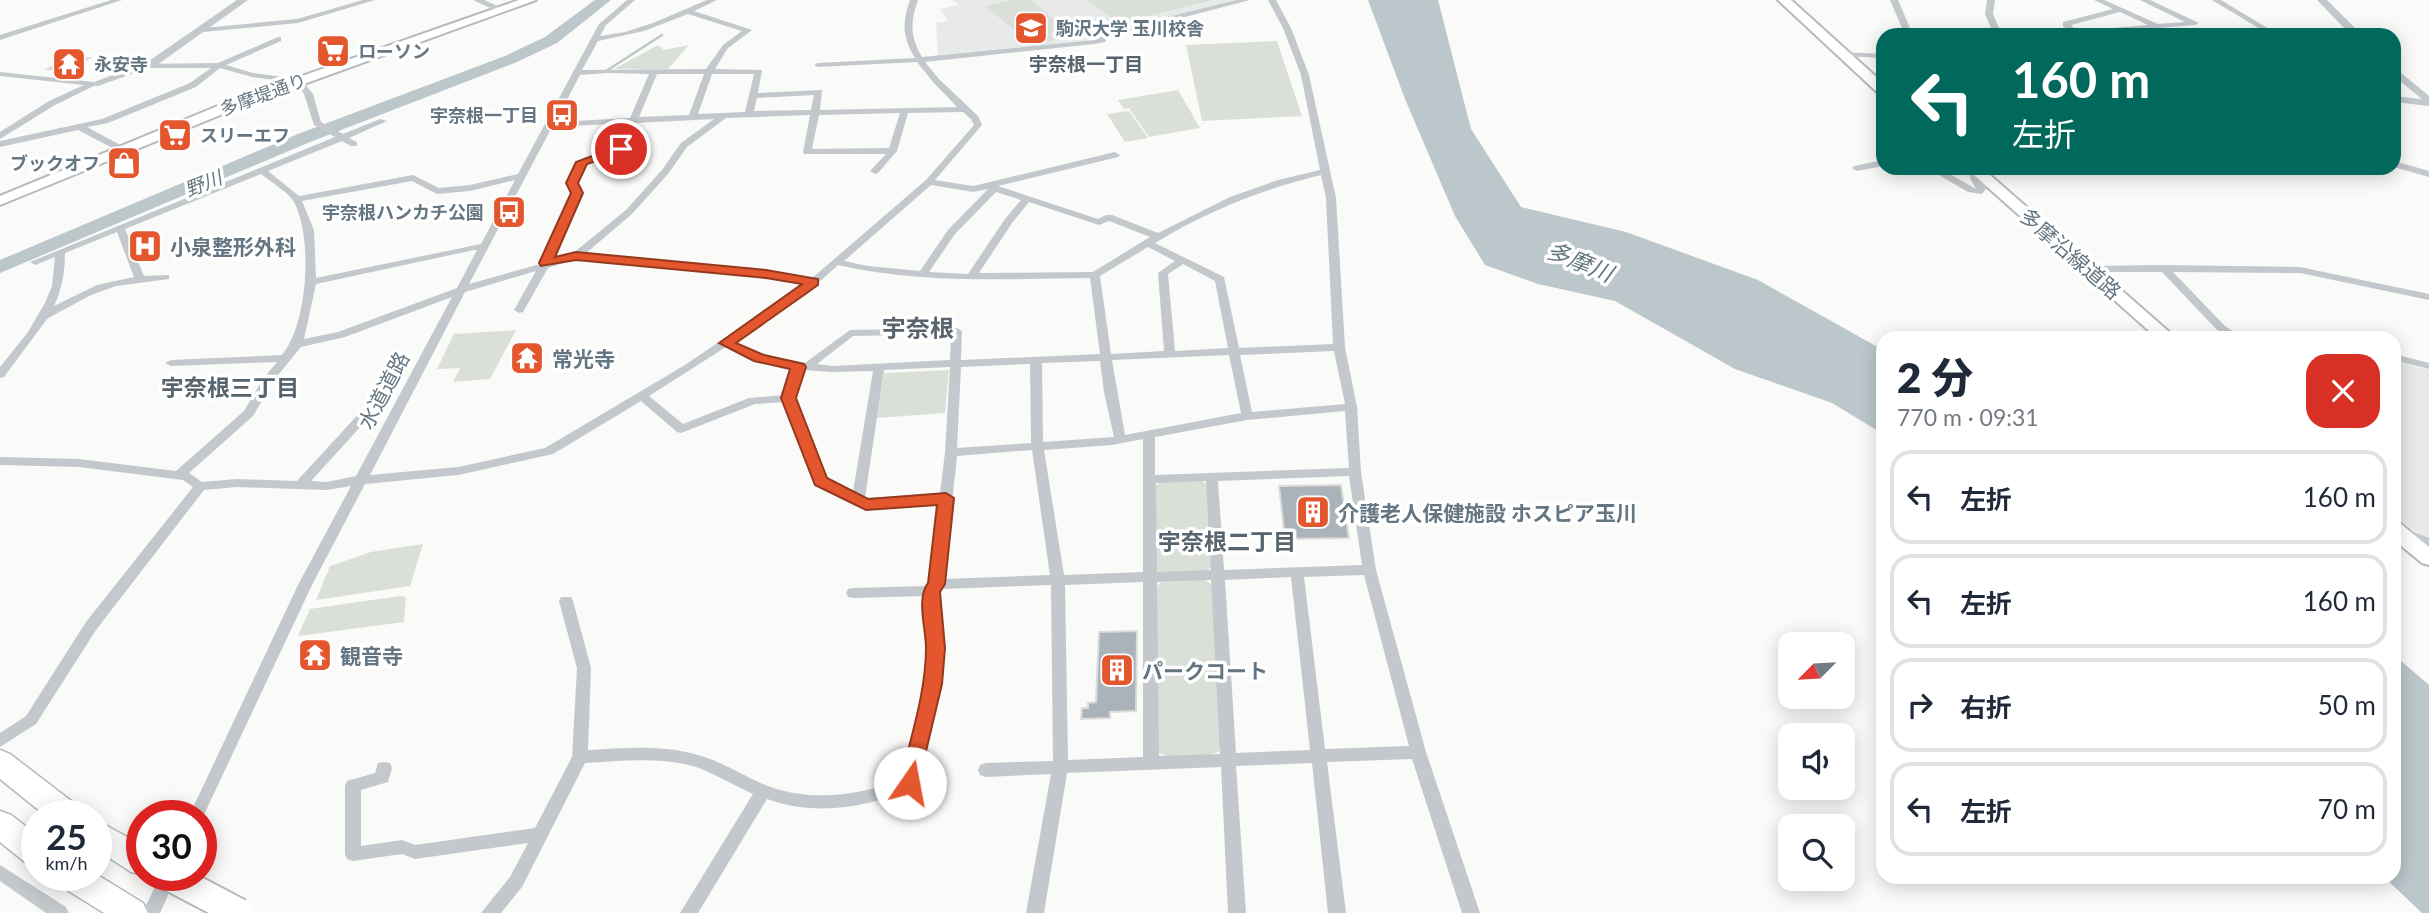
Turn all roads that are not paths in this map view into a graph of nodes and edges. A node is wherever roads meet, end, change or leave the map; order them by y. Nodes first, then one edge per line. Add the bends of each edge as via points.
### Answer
1 (118, 0) edge
2 (243, 0) edge
3 (371, 0) edge
4 (477, 0) edge
5 (530, 0) edge
6 (631, 0) edge
7 (713, 0) edge
8 (914, 0) edge
9 (1247, 0) edge
10 (1272, 0) edge
11 (1784, 0) edge
12 (1894, 0) edge
13 (1991, 0) edge
14 (2098, 0) edge
15 (2144, 0) edge
16 (2216, 0) edge
17 (2322, 0) edge
18 (502, 10) junction
19 (2120, 10) junction
20 (688, 12) junction
21 (2158, 26) junction
22 (1906, 28) edge
23 (1995, 28) edge
24 (2070, 28) edge
25 (2134, 28) edge
26 (2263, 28) edge
27 (2350, 28) edge
28 (203, 30) junction
29 (0, 38) edge
30 (278, 39) dead end
31 (596, 39) junction
32 (1844, 54) junction
33 (1876, 56) edge
34 (919, 60) junction
35 (219, 65) junction
36 (818, 65) dead end
37 (141, 66) junction
38 (654, 71) junction
39 (709, 71) junction
40 (0, 74) edge
41 (577, 74) junction
42 (2401, 77) edge
43 (298, 81) junction
44 (94, 84) junction
45 (1876, 84) edge
46 (754, 96) junction
47 (2401, 100) edge
48 (2429, 103) edge
49 (965, 109) junction
50 (905, 110) junction
51 (815, 112) junction
52 (749, 114) junction
53 (724, 115) junction
54 (693, 117) junction
55 (633, 120) junction
56 (383, 121) dead end
57 (549, 125) junction
58 (80, 127) junction
59 (0, 136) edge
60 (350, 140) junction
61 (0, 144) edge
62 (121, 149) junction
63 (893, 150) junction
64 (1115, 155) dead end
65 (1876, 164) edge
66 (2401, 166) edge
67 (1857, 168) dead end
68 (263, 171) junction
69 (875, 171) dead end
70 (1326, 171) junction
71 (2429, 174) edge
72 (1944, 175) edge
73 (1975, 175) edge
74 (1982, 175) edge
75 (522, 176) junction
76 (929, 182) junction
77 (992, 187) junction
78 (1027, 198) junction
79 (297, 200) junction
80 (0, 201) edge
81 (120, 228) junction
82 (1158, 237) junction
83 (1148, 243) junction
84 (485, 247) junction
85 (60, 252) junction
86 (576, 256) junction
87 (1183, 260) junction
88 (34, 262) dead end
89 (837, 262) junction
90 (546, 263) junction
91 (2163, 268) junction
92 (2088, 269) junction
93 (922, 275) junction
94 (1095, 275) junction
95 (972, 276) junction
96 (165, 278) dead end
97 (140, 279) junction
98 (311, 282) junction
99 (813, 282) junction
100 (463, 290) junction
101 (2429, 297) edge
102 (520, 310) dead end
103 (40, 319) junction
104 (2160, 331) edge
105 (2226, 331) edge
106 (726, 343) junction
107 (297, 344) junction
108 (1339, 347) junction
109 (1234, 352) junction
110 (1170, 354) junction
111 (1105, 357) junction
112 (286, 358) junction
113 (2401, 359) edge
114 (1036, 361) junction
115 (171, 363) dead end
116 (956, 364) junction
117 (2429, 366) edge
118 (803, 367) junction
119 (878, 368) junction
120 (0, 376) edge
121 (643, 397) junction
122 (789, 398) junction
123 (379, 400) dead end
124 (1350, 407) junction
125 (1247, 416) junction
126 (1149, 434) junction
127 (1120, 439) junction
128 (1037, 446) junction
129 (951, 452) junction
130 (0, 461) edge
131 (1354, 472) junction
132 (179, 475) junction
133 (1212, 477) junction
134 (1149, 479) junction
135 (360, 480) junction
136 (200, 486) junction
137 (299, 486) junction
138 (946, 498) junction
139 (858, 502) junction
140 (2401, 533) edge
141 (2401, 536) edge
142 (2429, 542) edge
143 (2429, 558) edge
144 (1369, 570) junction
145 (1297, 573) junction
146 (1218, 575) junction
147 (1149, 578) junction
148 (1058, 582) junction
149 (934, 588) junction
150 (853, 593) dead end
151 (566, 601) dead end
152 (0, 741) edge
153 (1418, 752) junction
154 (1319, 756) junction
155 (580, 757) junction
156 (1229, 760) junction
157 (0, 762) edge
158 (1151, 764) junction
159 (384, 768) dead end
160 (1060, 768) junction
161 (986, 770) dead end
162 (763, 791) junction
163 (48, 800) edge
164 (204, 800) edge
165 (0, 824) edge
166 (541, 834) junction
167 (21, 840) edge
168 (0, 872) edge
169 (96, 891) edge
170 (161, 891) edge
171 (198, 891) edge
172 (60, 913) edge
173 (132, 913) edge
174 (151, 913) edge
175 (239, 913) edge
176 (490, 913) edge
177 (689, 913) edge
178 (1035, 913) edge
179 (1237, 913) edge
180 (1337, 913) edge
181 (1471, 913) edge

1 - 29 street
2 - 28 street
3 - 28 street via 298,21
4 - 18 street
5 - 18 main road, 多摩堤通り
6 - 31 street, 水道道路 via 603,24
7 - 20 street
8 - 34 street via 907,30
9 - 34 street via 1105,34 1102,40
10 - 70 street via 1305,75
11 - 32 main road
12 - 22 street
13 - 23 street via 1989,14
14 - 19 street
15 - 21 street via 2195,23
16 - 26 street
17 - 27 street
18 - 43 main road, 多摩堤通り
19 - 21 street
19 - 24 street via 2066,24
20 - 31 street via 628,34
20 - 39 street via 748,30 727,43
21 - 25 street
28 - 37 street
30 - 35 street
31 - 41 street, 水道道路
32 - 33 street
32 - 45 main road
34 - 36 street
34 - 49 street
35 - 37 street
35 - 43 street
35 - 58 street via 193,86
37 - 44 street
38 - 39 street
38 - 41 street
38 - 55 street
39 - 46 street via 759,72
39 - 54 street
40 - 44 street
41 - 57 street, 水道道路
42 - 48 street
43 - 60 street via 314,107 317,123
43 - 62 main road, 多摩堤通り
44 - 59 street via 52,103
46 - 51 street via 814,90 818,92
46 - 52 street
47 - 48 street
49 - 50 street
49 - 76 street via 978,125
50 - 51 street
50 - 63 street
51 - 52 street
51 - 63 street via 807,152
52 - 53 street
53 - 54 street
53 - 86 street via 684,145 629,212
54 - 55 street
55 - 57 street
55 - 90 street via 621,149 582,162 572,183 577,193
56 - 60 street
57 - 75 street, 水道道路
58 - 61 street
58 - 62 street
60 - 68 street
62 - 80 main road, 多摩堤通り
63 - 69 street
64 - 77 street
65 - 67 street
66 - 71 street
68 - 79 street
68 - 81 street
70 - 82 street via 1233,200
70 - 108 street
72 - 73 street via 1979,192 1982,187
74 - 92 main road, 多摩沿線道路
75 - 79 street via 437,191 412,178
75 - 84 street, 水道道路
76 - 77 street
76 - 89 street
77 - 78 street
77 - 93 street via 951,232
78 - 82 street via 1099,222 1109,217
78 - 95 street
79 - 98 street via 309,230
81 - 85 street
81 - 97 street
82 - 83 street
83 - 87 street
83 - 94 street
84 - 98 street
84 - 100 street, 水道道路
85 - 88 street
85 - 103 street via 60,280
86 - 90 street
86 - 99 street
87 - 109 street via 1220,279
87 - 110 street via 1163,273
89 - 93 street
89 - 99 street
90 - 100 street
90 - 102 street
91 - 92 street
91 - 101 street via 2300,270
91 - 105 street
92 - 104 main road, 多摩沿線道路
93 - 95 street
94 - 95 street
94 - 111 street
96 - 97 street
97 - 103 street via 85,291
98 - 107 street
99 - 106 street
100 - 107 street via 341,335
100 - 135 street, 水道道路
103 - 120 street
106 - 118 street via 759,358
106 - 121 street
107 - 112 street
108 - 109 street
108 - 124 street
109 - 110 street
109 - 125 street
110 - 111 street
111 - 114 street
111 - 127 street
112 - 115 street
112 - 132 street via 249,413
113 - 117 street
114 - 116 street
114 - 128 street
116 - 118 street via 957,331 850,333
116 - 119 street
116 - 129 street
118 - 119 street
118 - 122 street
119 - 139 street
121 - 122 street via 681,429 753,401
121 - 135 street via 549,451 458,471
122 - 139 street via 820,481
123 - 137 street
124 - 125 street
124 - 131 street
125 - 126 street
126 - 127 street
126 - 134 street
127 - 128 street
128 - 129 street
128 - 148 street
129 - 138 street
130 - 132 street via 79,463
131 - 133 street
131 - 144 street
132 - 136 street
133 - 134 street
133 - 146 street
134 - 147 street
135 - 137 street
135 - 164 street, 水道道路 via 305,585
136 - 137 street
136 - 152 street via 92,626 31,719
138 - 139 street
138 - 149 street
140 - 142 street
141 - 143 main road
144 - 145 street
144 - 153 street
145 - 146 street
145 - 154 street
146 - 147 street
146 - 156 street
147 - 148 street
147 - 158 street
148 - 149 street
148 - 160 street
149 - 150 street
149 - 162 street via 932,684 910,783 832,805
151 - 155 street via 584,668
153 - 154 street
153 - 181 street
154 - 156 street
154 - 180 street
155 - 162 street via 695,761
155 - 166 street
156 - 158 street
156 - 179 street
157 - 163 highway
158 - 160 street
159 - 166 street via 382,777 353,786 353,854 402,847 415,852
160 - 161 street
160 - 178 street
162 - 177 street
165 - 167 highway
166 - 176 street via 516,882
168 - 172 street
169 - 173 highway
170 - 174 street
171 - 175 highway, bridge

